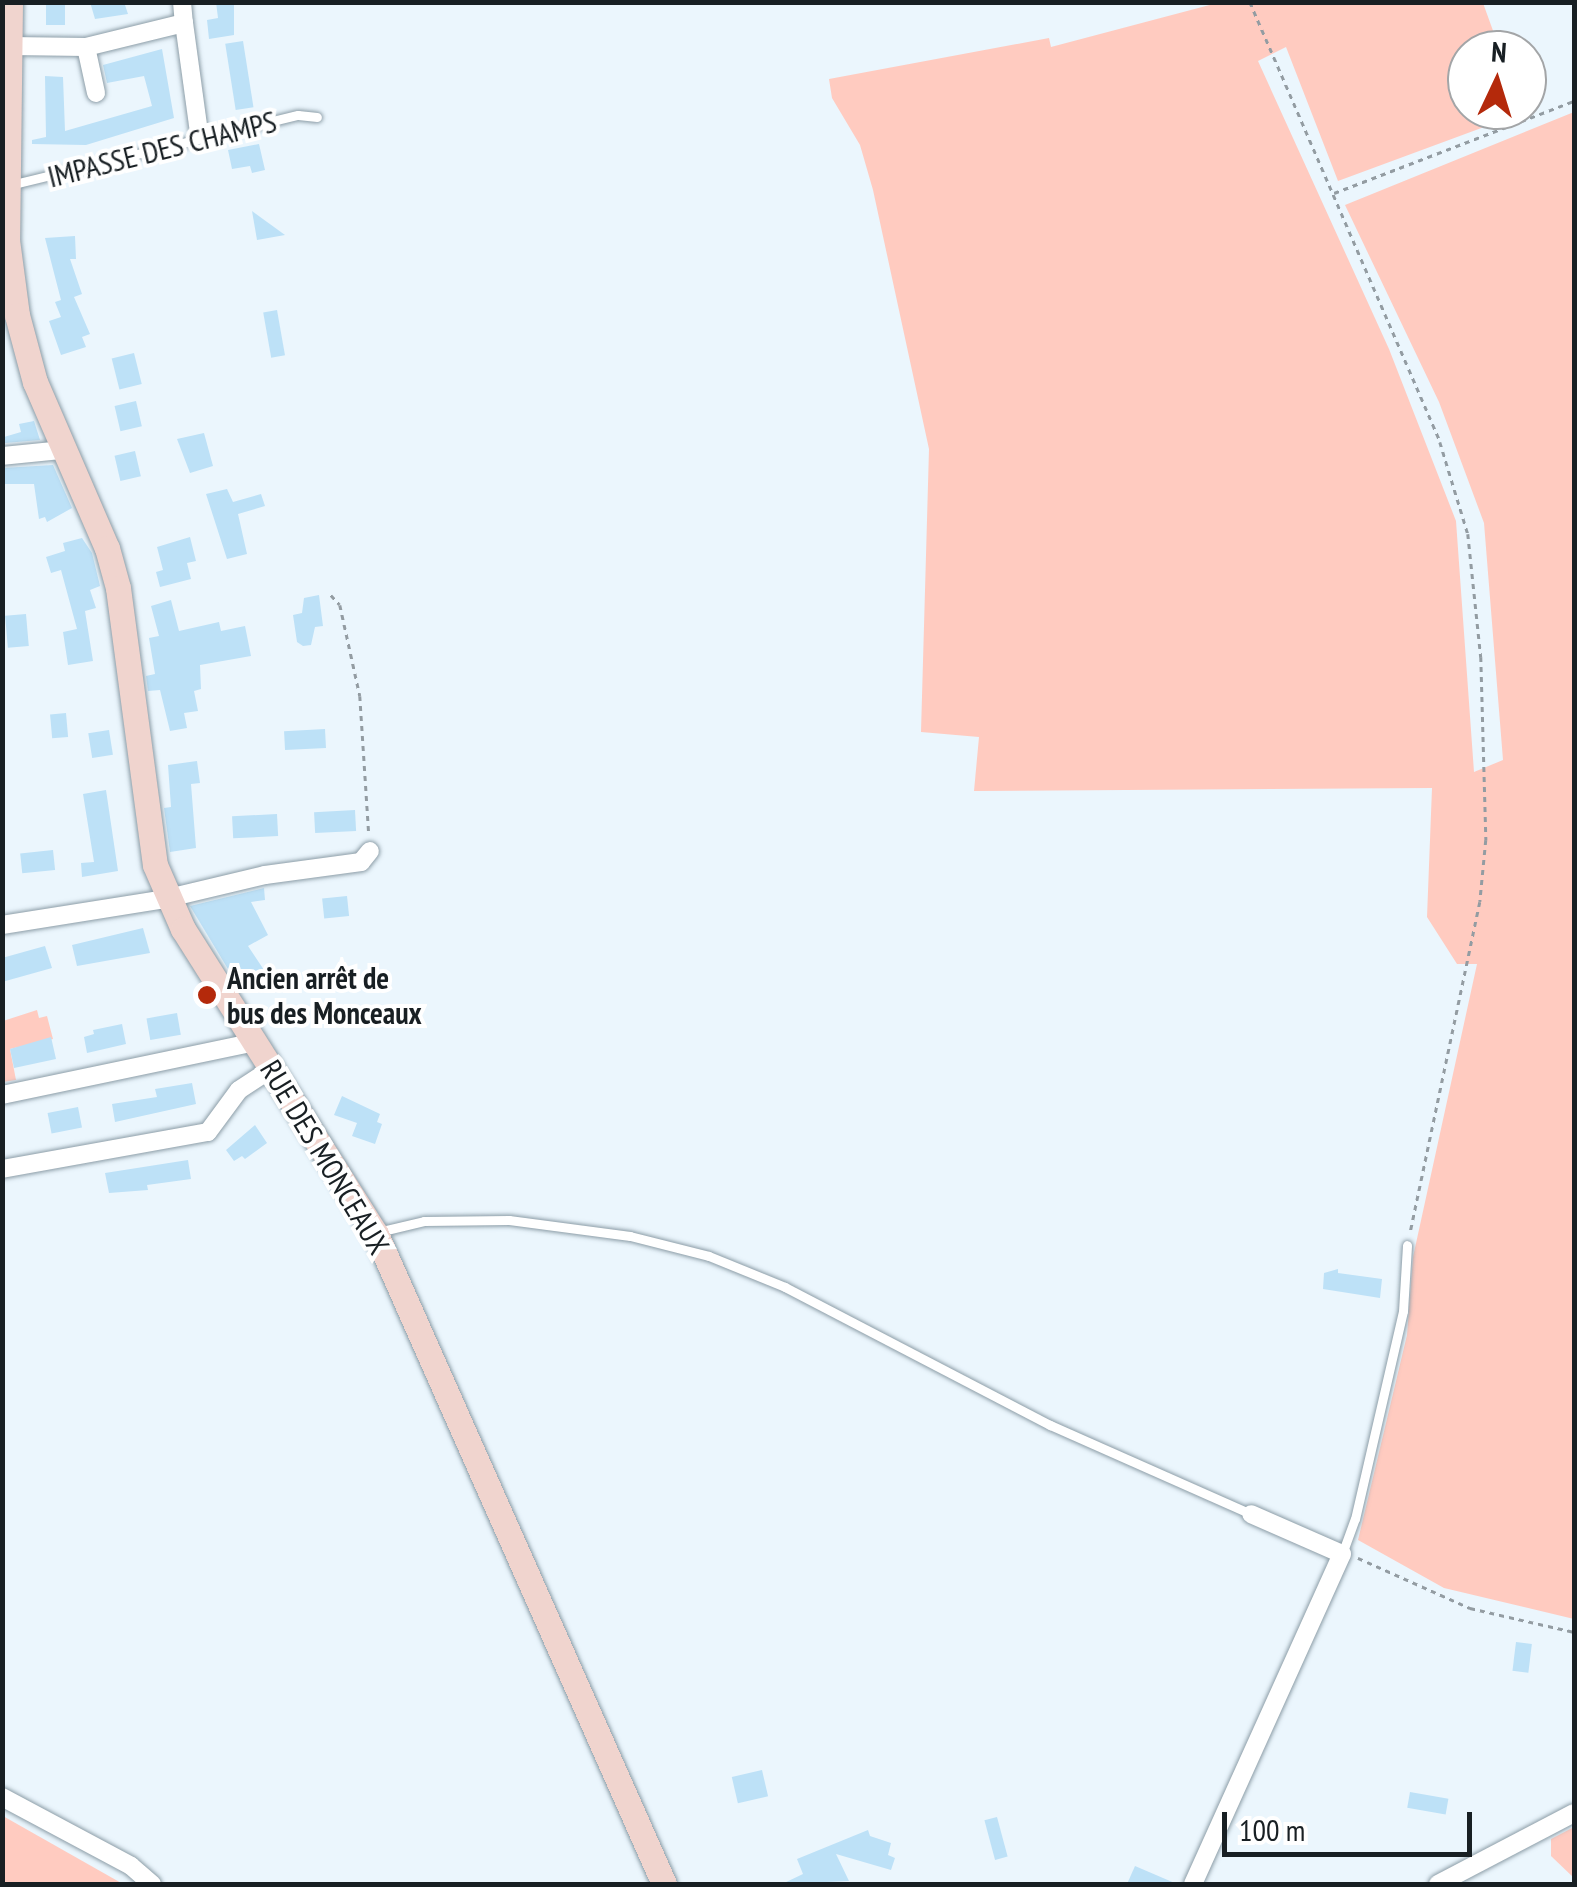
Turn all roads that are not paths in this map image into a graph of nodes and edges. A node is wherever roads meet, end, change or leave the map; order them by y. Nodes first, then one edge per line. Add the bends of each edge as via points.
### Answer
1 (10, 2) edge
2 (182, 2) edge
3 (184, 24) junction
4 (10, 46) junction
5 (86, 47) junction
6 (96, 93) dead end
7 (317, 118) dead end
8 (199, 133) dead end
9 (7, 185) junction
10 (62, 450) junction
11 (2, 456) edge
12 (370, 851) road end
13 (167, 896) junction
14 (2, 925) edge
15 (256, 1042) junction
16 (274, 1068) junction
17 (2, 1095) edge
18 (2, 1168) edge
19 (376, 1234) junction
20 (1407, 1245) road end
21 (1251, 1514) joint
22 (1342, 1554) junction
23 (2, 1797) edge
24 (1574, 1813) edge
25 (152, 1884) edge
26 (664, 1884) edge
27 (1193, 1884) edge
28 (1438, 1884) edge

1 - 4 main road, RUE DES MONCEAUX
2 - 3 street
3 - 5 street
3 - 8 street
4 - 5 street
4 - 9 main road, RUE DES MONCEAUX
5 - 6 street
7 - 9 lane, IMPASSE DES CHAMPS via 298,115
9 - 10 main road, RUE DES MONCEAUX via 16,315
10 - 11 street
10 - 13 main road, RUE DES MONCEAUX via 118,588 152,846
12 - 13 street via 361,862
13 - 14 street
13 - 15 main road, RUE DES MONCEAUX
15 - 16 main road, RUE DES MONCEAUX
15 - 17 street
16 - 18 street via 239,1090 208,1132
16 - 19 main road, RUE DES MONCEAUX
19 - 21 lane via 409,1223 484,1218 630,1236 710,1256 785,1287 1050,1425
19 - 26 main road, RUE DES MONCEAUX
20 - 22 lane via 1403,1311
21 - 22 street
22 - 27 street
23 - 25 street
24 - 28 street

